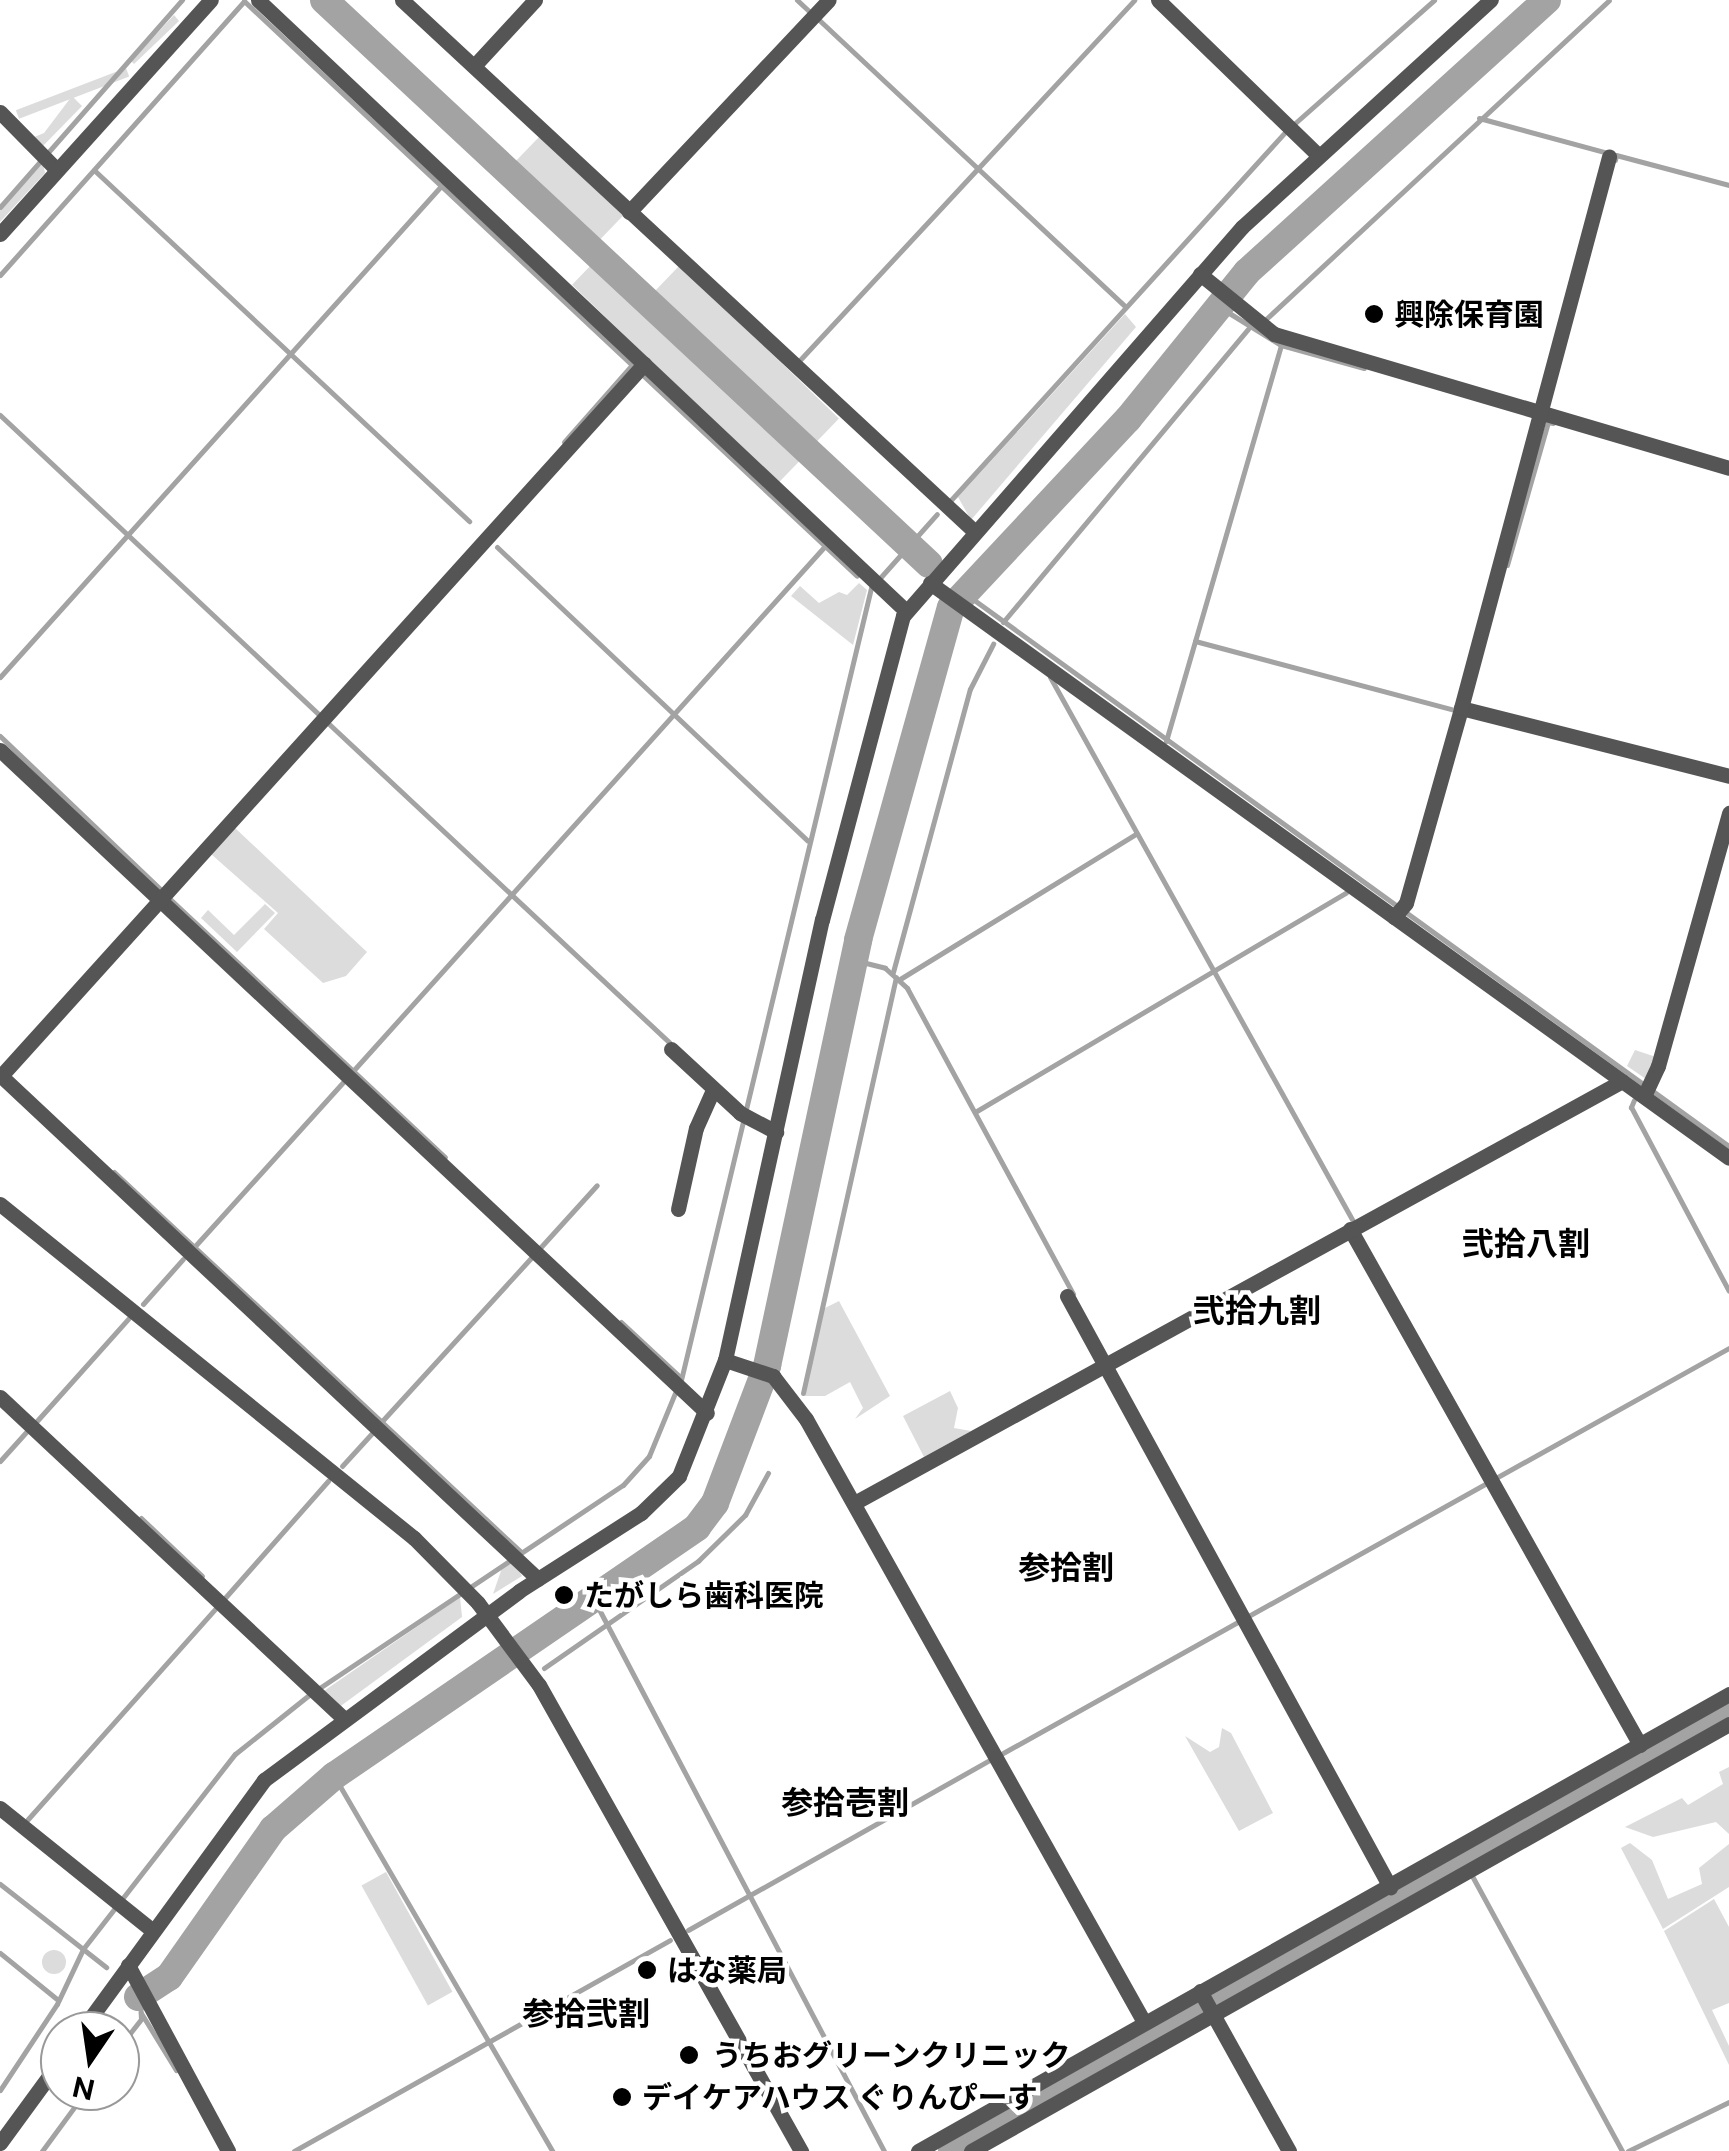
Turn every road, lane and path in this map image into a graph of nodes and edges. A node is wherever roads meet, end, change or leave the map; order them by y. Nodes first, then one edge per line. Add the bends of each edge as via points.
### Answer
1 (211, 0) edge
2 (258, 0) edge
3 (402, 0) edge
4 (535, 0) edge
5 (829, 0) edge
6 (1158, 0) edge
7 (1492, 0) edge
8 (474, 66) junction
9 (0, 112) edge
10 (1319, 156) junction
11 (1609, 157) dead end
12 (48, 161) junction
13 (632, 209) junction
14 (0, 234) edge
15 (1200, 274) junction
16 (640, 368) junction
17 (1542, 414) junction
18 (1729, 468) edge
19 (974, 531) junction
20 (934, 586) junction
21 (906, 611) junction
22 (1460, 711) junction
23 (0, 750) edge
24 (1729, 776) edge
25 (1729, 813) edge
26 (161, 898) junction
27 (1398, 912) junction
28 (671, 1050) dead end
29 (0, 1076) edge
30 (1622, 1081) junction
31 (713, 1090) junction
32 (1647, 1092) junction
33 (776, 1132) junction
34 (1729, 1158) edge
35 (0, 1204) edge
36 (678, 1209) dead end
37 (1353, 1228) junction
38 (1068, 1296) dead end
39 (725, 1360) junction
40 (1106, 1364) junction
41 (0, 1397) edge
42 (707, 1413) junction
43 (856, 1502) junction
44 (538, 1580) junction
45 (488, 1614) junction
46 (1726, 1712) edge
47 (344, 1719) junction
48 (1640, 1745) junction
49 (1596, 1787) junction
50 (0, 1808) edge
51 (1546, 1815) junction
52 (1390, 1887) junction
53 (152, 1930) junction
54 (128, 1965) junction
55 (1208, 2005) junction
56 (95, 2011) edge
57 (1144, 2022) junction
58 (40, 2088) edge
59 (0, 2143) edge
60 (963, 2145) edge
61 (228, 2151) edge
62 (801, 2151) edge
63 (918, 2151) edge
64 (1289, 2151) edge

1 - 12 street
2 - 16 street
3 - 8 street
4 - 8 street
5 - 13 street
6 - 10 street
7 - 10 street
8 - 13 street
9 - 12 street
10 - 15 street
11 - 17 street
12 - 14 street
13 - 19 street
15 - 17 street via 1274,334
15 - 19 street
16 - 21 street
16 - 26 street
17 - 18 street
17 - 22 street
19 - 20 street
20 - 21 street
20 - 27 street
21 - 33 street via 822,920
22 - 24 street
22 - 27 street
23 - 26 street
25 - 32 street
26 - 29 street
26 - 42 street
27 - 30 street
28 - 31 street
29 - 44 street
30 - 32 street
30 - 37 street
31 - 33 street
31 - 36 street via 696,1128
32 - 34 street
33 - 39 street
35 - 45 street via 414,1538
37 - 40 street
37 - 48 street
38 - 40 street
39 - 42 street
39 - 43 street via 765,1373
40 - 43 street
40 - 52 street
41 - 47 street
42 - 44 street via 670,1488
43 - 57 street
44 - 45 street
45 - 47 street
45 - 62 street via 520,1656
46 - 48 street
46 - 49 street
47 - 53 street via 252,1794
48 - 49 street
49 - 51 street
49 - 51 street
50 - 53 street
51 - 52 street
51 - 55 street via 1470,1870
52 - 55 street
53 - 54 street
54 - 56 street
54 - 61 street
55 - 57 street
55 - 60 street
55 - 64 street
57 - 60 street
58 - 59 street
60 - 63 street

